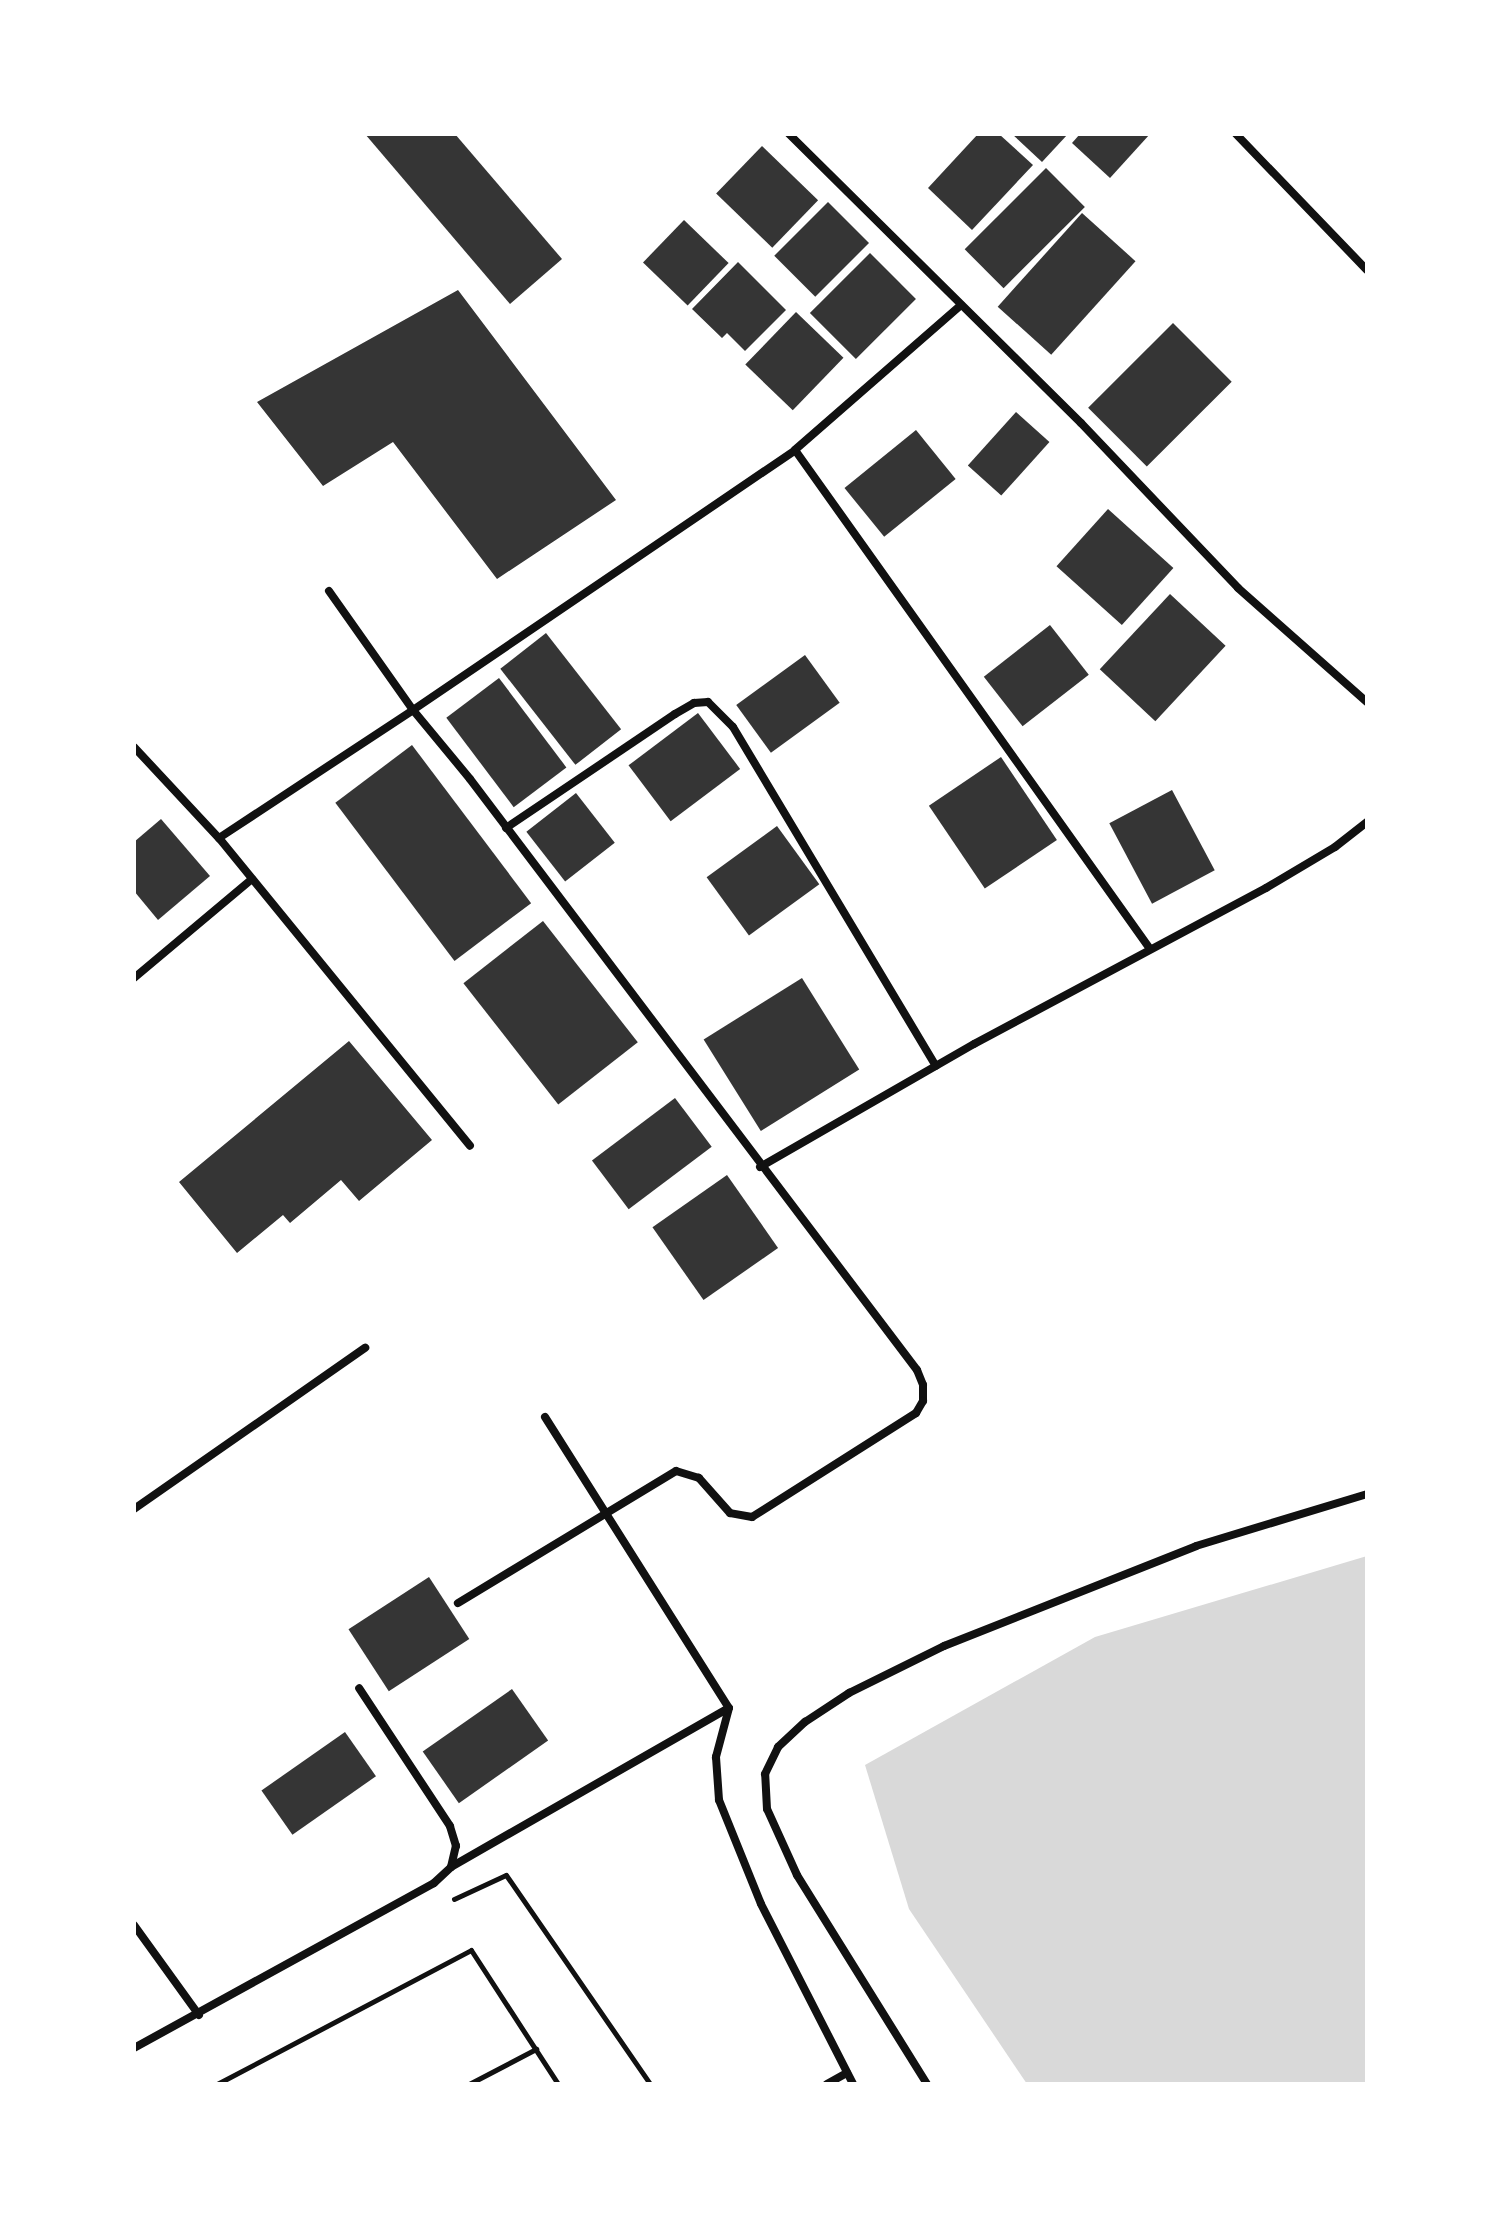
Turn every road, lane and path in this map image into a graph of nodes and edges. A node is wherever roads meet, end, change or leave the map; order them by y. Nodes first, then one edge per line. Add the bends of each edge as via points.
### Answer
1 (789, 134) edge
2 (1236, 134) edge
3 (1367, 270) edge
4 (961, 305) junction
5 (795, 450) junction
6 (329, 591) dead end
7 (1367, 702) edge
8 (413, 710) junction
9 (134, 747) edge
10 (1367, 822) edge
11 (506, 828) junction
12 (219, 838) junction
13 (252, 879) junction
14 (1150, 949) junction
15 (134, 978) edge
16 (936, 1066) junction
17 (470, 1146) dead end
18 (760, 1167) junction
19 (365, 1348) dead end
20 (545, 1417) dead end
21 (1367, 1494) edge
22 (134, 1509) edge
23 (606, 1512) junction
24 (458, 1603) dead end
25 (359, 1688) dead end
26 (729, 1708) junction
27 (451, 1867) junction
28 (451, 1900) dead end
29 (134, 1925) edge
30 (199, 2015) junction
31 (134, 2048) edge
32 (536, 2049) junction
33 (847, 2073) junction
34 (217, 2084) edge
35 (469, 2084) edge
36 (558, 2084) edge
37 (650, 2084) edge
38 (827, 2084) edge
39 (853, 2084) edge
40 (927, 2084) edge

1 - 4 street
2 - 3 street
4 - 5 street
4 - 7 street via 1238,588
5 - 8 street
5 - 14 street
6 - 8 street
8 - 11 street
8 - 12 street
9 - 12 street
10 - 14 street via 1266,888
11 - 16 street via 675,714 708,702 733,727
11 - 18 street
12 - 13 street
13 - 15 street
13 - 17 street
14 - 16 street
16 - 18 street
18 - 23 street via 917,1370 923,1401 916,1413 752,1517 730,1513 699,1478 676,1471
19 - 22 street
20 - 23 street
21 - 40 street via 1196,1546 944,1646 849,1693 778,1747 765,1774 767,1809 797,1875
23 - 24 street
23 - 26 street
25 - 27 street via 450,1826 456,1846
26 - 27 street
26 - 33 street via 716,1757 719,1800 761,1904
27 - 30 street via 434,1883
28 - 37 path via 506,1875
29 - 30 street
30 - 31 street
32 - 34 path via 471,1950
32 - 35 path
32 - 36 path
33 - 38 street
33 - 39 street

